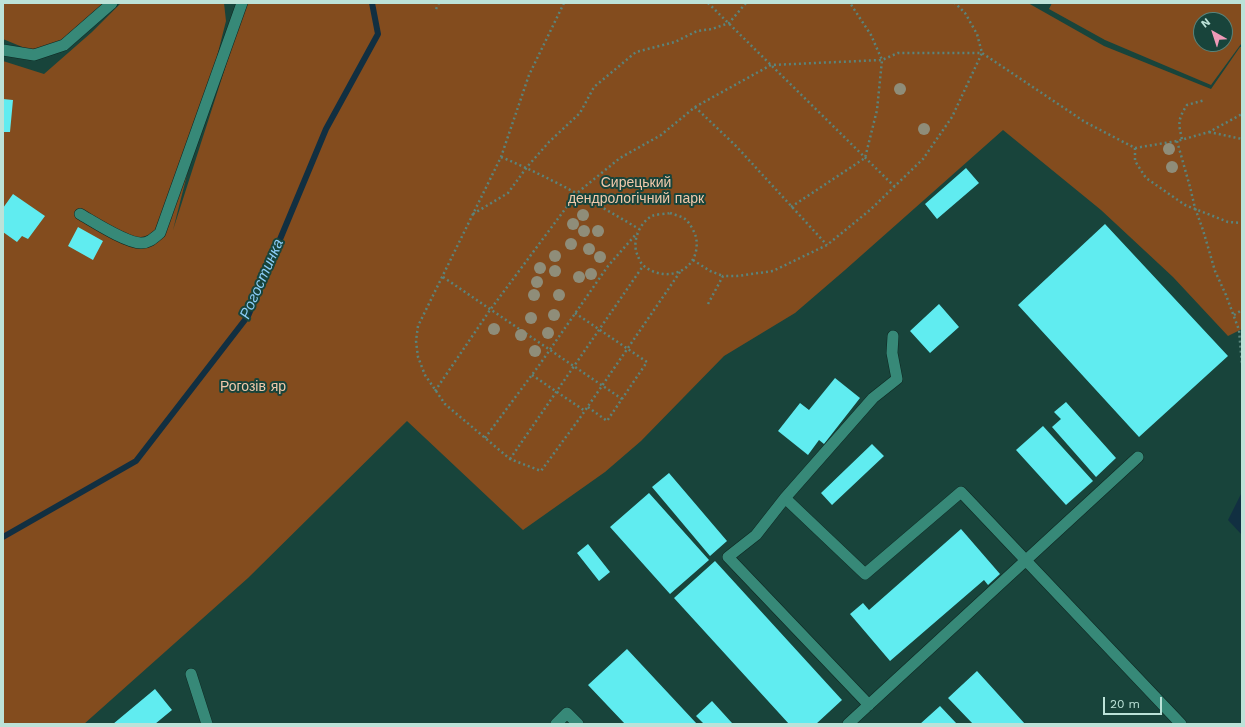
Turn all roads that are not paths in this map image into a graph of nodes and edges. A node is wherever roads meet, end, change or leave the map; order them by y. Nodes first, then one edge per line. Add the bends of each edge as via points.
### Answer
1 (112, 3) edge
2 (242, 3) edge
3 (3, 50) edge
4 (80, 214) dead end
5 (893, 336) dead end
6 (1138, 457) dead end
7 (785, 498) junction
8 (1026, 560) junction
9 (191, 674) dead end
10 (868, 705) junction
11 (206, 724) edge
12 (556, 724) edge
13 (578, 724) edge
14 (848, 724) edge
15 (1180, 724) edge

1 - 3 lane via 64,45 34,55
2 - 4 lane via 160,233 147,242 131,242
5 - 7 lane via 892,353 897,379 873,398
6 - 8 lane
7 - 8 lane via 865,574 961,492
7 - 10 lane via 756,535 728,557
8 - 10 lane
8 - 15 lane
9 - 11 lane
10 - 14 lane
12 - 13 lane via 567,713

